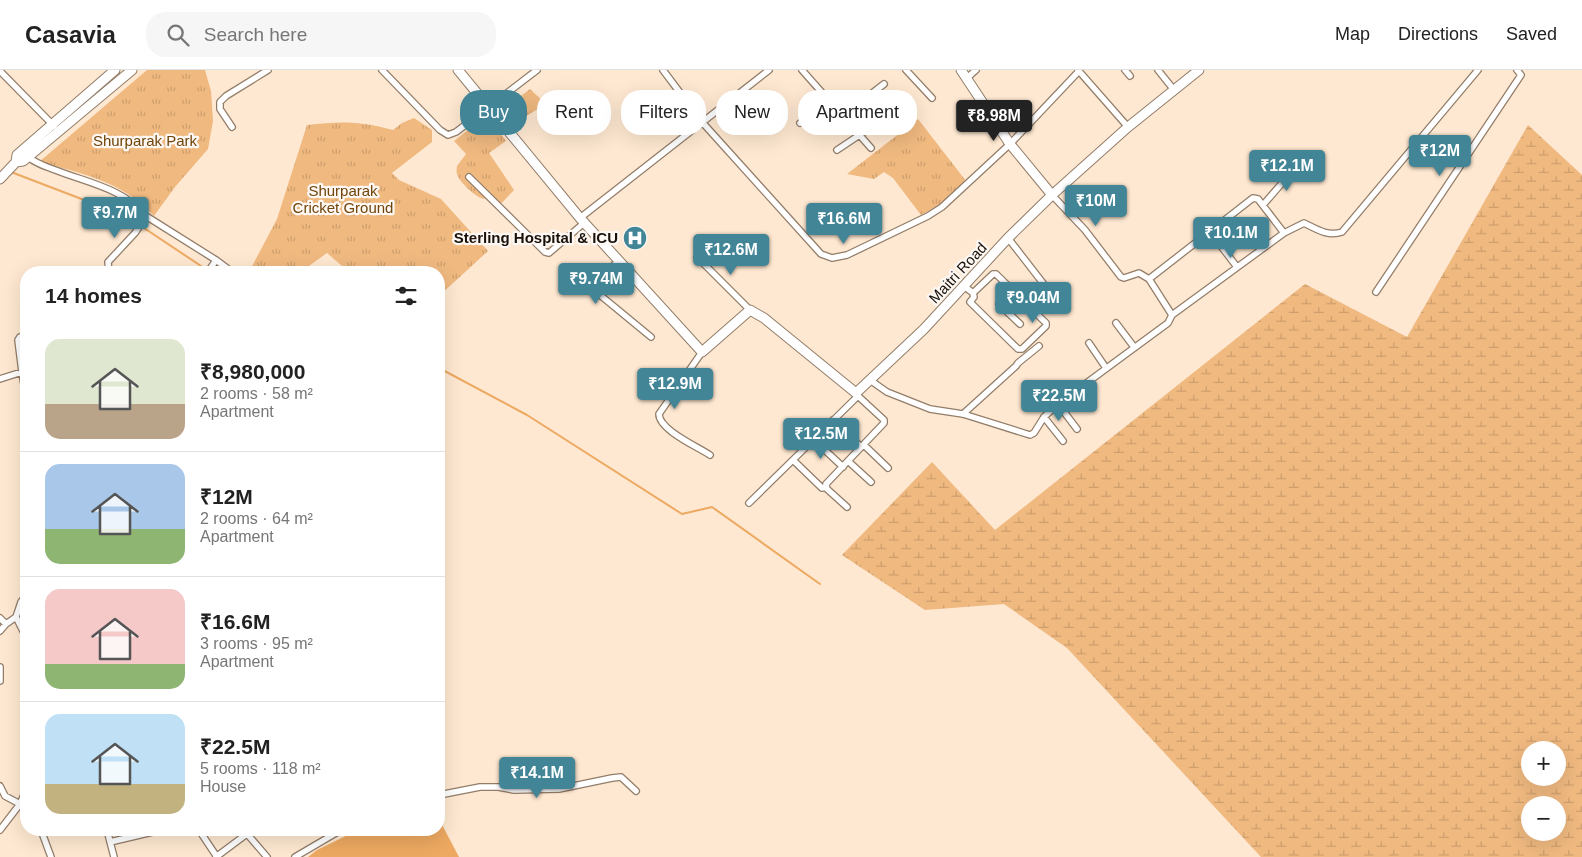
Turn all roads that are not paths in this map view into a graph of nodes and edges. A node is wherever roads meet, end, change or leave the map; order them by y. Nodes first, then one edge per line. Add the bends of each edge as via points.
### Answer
1 (116, 70) edge
2 (132, 70) edge
3 (268, 70) edge
4 (382, 70) edge
5 (458, 70) edge
6 (537, 70) edge
7 (663, 70) edge
8 (769, 70) edge
9 (802, 70) edge
10 (906, 70) edge
11 (961, 70) edge
12 (976, 70) edge
13 (1078, 70) edge
14 (1125, 70) edge
15 (1158, 70) edge
16 (1199, 70) edge
17 (1478, 70) edge
18 (0, 71) edge
19 (1519, 72) edge
20 (1130, 76) dead end
21 (122, 78) junction
22 (967, 78) junction
23 (884, 84) dead end
24 (475, 90) edge
25 (510, 90) edge
26 (678, 90) edge
27 (819, 90) edge
28 (876, 90) edge
29 (1174, 90) junction
30 (932, 98) dead end
31 (706, 119) edge
32 (52, 124) junction
33 (706, 126) edge
34 (232, 127) dead end
35 (1128, 128) junction
36 (460, 129) edge
37 (58, 132) junction
38 (512, 135) edge
39 (686, 135) edge
40 (860, 135) joint
41 (1010, 144) junction
42 (871, 148) dead end
43 (837, 150) dead end
44 (25, 154) junction
45 (1304, 170) dead end
46 (469, 177) dead end
47 (0, 179) edge
48 (1052, 196) junction
49 (1263, 205) junction
50 (146, 217) junction
51 (582, 220) junction
52 (1284, 232) junction
53 (1211, 233) junction
54 (1008, 238) junction
55 (697, 257) dead end
56 (216, 260) junction
57 (618, 260) junction
58 (108, 266) edge
59 (212, 266) edge
60 (224, 266) edge
61 (1237, 267) junction
62 (1149, 279) junction
63 (964, 286) junction
64 (1376, 292) dead end
65 (973, 294) junction
66 (1021, 298) junction
67 (1056, 300) dead end
68 (999, 304) dead end
69 (750, 310) junction
70 (1008, 313) junction
71 (1172, 316) junction
72 (1116, 322) dead end
73 (1020, 324) dead end
74 (20, 337) edge
75 (651, 337) dead end
76 (1089, 343) dead end
77 (1038, 346) dead end
78 (1134, 347) junction
79 (702, 352) junction
80 (20, 356) edge
81 (1106, 368) junction
82 (20, 373) edge
83 (0, 378) edge
84 (870, 380) junction
85 (857, 394) junction
86 (1058, 404) junction
87 (963, 414) junction
88 (1044, 417) junction
89 (833, 420) junction
90 (1076, 429) dead end
91 (813, 439) junction
92 (1063, 442) dead end
93 (862, 446) junction
94 (710, 455) dead end
95 (793, 460) junction
96 (848, 461) junction
97 (843, 467) junction
98 (888, 468) dead end
99 (871, 482) dead end
100 (826, 487) junction
101 (749, 503) dead end
102 (846, 507) dead end
103 (20, 605) edge
104 (16, 617) junction
105 (0, 618) edge
106 (6, 624) junction
107 (20, 625) edge
108 (0, 631) edge
109 (0, 667) edge
110 (0, 681) edge
111 (0, 786) edge
112 (636, 791) dead end
113 (445, 794) edge
114 (20, 804) joint
115 (0, 830) edge
116 (43, 836) edge
117 (108, 836) edge
118 (136, 836) edge
119 (203, 836) edge
120 (245, 836) edge
121 (253, 836) edge
122 (331, 836) edge
123 (110, 842) junction
124 (51, 857) edge
125 (114, 857) edge
126 (217, 857) edge
127 (267, 857) edge
128 (295, 857) edge

1 - 21 street
1 - 32 street
2 - 21 street
3 - 34 street via 220,102 220,110
4 - 36 street via 440,130 448,134
5 - 24 street
6 - 25 street
7 - 26 street
8 - 31 street
9 - 27 street
10 - 30 street
11 - 22 street
12 - 22 street
13 - 35 street
13 - 41 street
14 - 20 street
15 - 29 street
16 - 29 street, Maitri Road
17 - 52 street via 1342,232 1327,234 1304,223
18 - 32 street
19 - 64 street
21 - 37 street
22 - 41 street
23 - 28 street
29 - 35 street, Maitri Road
32 - 37 street
32 - 44 street
33 - 41 street via 821,254 832,258 848,255 935,212
35 - 48 street, Maitri Road
37 - 44 street
38 - 51 street
39 - 51 street
40 - 42 street
40 - 43 street
41 - 48 street
44 - 47 street via 22,161 15,163
44 - 50 street via 46,167 122,196 138,206
45 - 49 street via 1283,182
46 - 51 street via 545,252 550,253
48 - 54 street, Maitri Road
48 - 62 street via 1085,230 1121,277 1135,273
49 - 52 street
49 - 53 street via 1253,198
50 - 56 street
50 - 58 street via 108,262
51 - 57 street
52 - 61 street
53 - 61 street
53 - 62 street
54 - 63 street, Maitri Road
54 - 67 street
55 - 69 street
56 - 59 street
56 - 60 street
57 - 75 street via 598,284 598,292
57 - 79 street
61 - 71 street
62 - 71 street
63 - 65 street
63 - 84 street, Maitri Road
65 - 66 street via 996,274
65 - 66 street via 970,302 1018,349 1022,349 1046,326
66 - 70 street
68 - 70 street
69 - 79 street
69 - 85 street
70 - 73 street
71 - 78 street via 1168,323
72 - 78 street
74 - 80 street
76 - 81 street
77 - 87 street
78 - 81 street
79 - 94 street via 659,418 667,429
81 - 86 street
82 - 83 street
84 - 85 street, Maitri Road
84 - 87 street via 887,392 930,409
85 - 89 street, Maitri Road
85 - 93 street via 884,420
86 - 88 street
86 - 90 street
87 - 88 street via 1030,435
88 - 92 street
89 - 91 street, Maitri Road
89 - 93 street
91 - 95 street, Maitri Road
91 - 97 street
93 - 96 street
93 - 98 street
95 - 100 street via 822,488
95 - 101 street, Maitri Road
96 - 97 street
96 - 99 street
97 - 100 street
100 - 102 street
103 - 104 street
104 - 106 street
104 - 107 street
105 - 106 street
106 - 108 street
109 - 110 street
111 - 114 street via 5,796
112 - 113 street via 621,777 559,789 480,787
114 - 115 street
116 - 124 street
117 - 123 street
118 - 123 street
119 - 126 street
120 - 126 street
121 - 127 street
122 - 128 street
123 - 125 street

